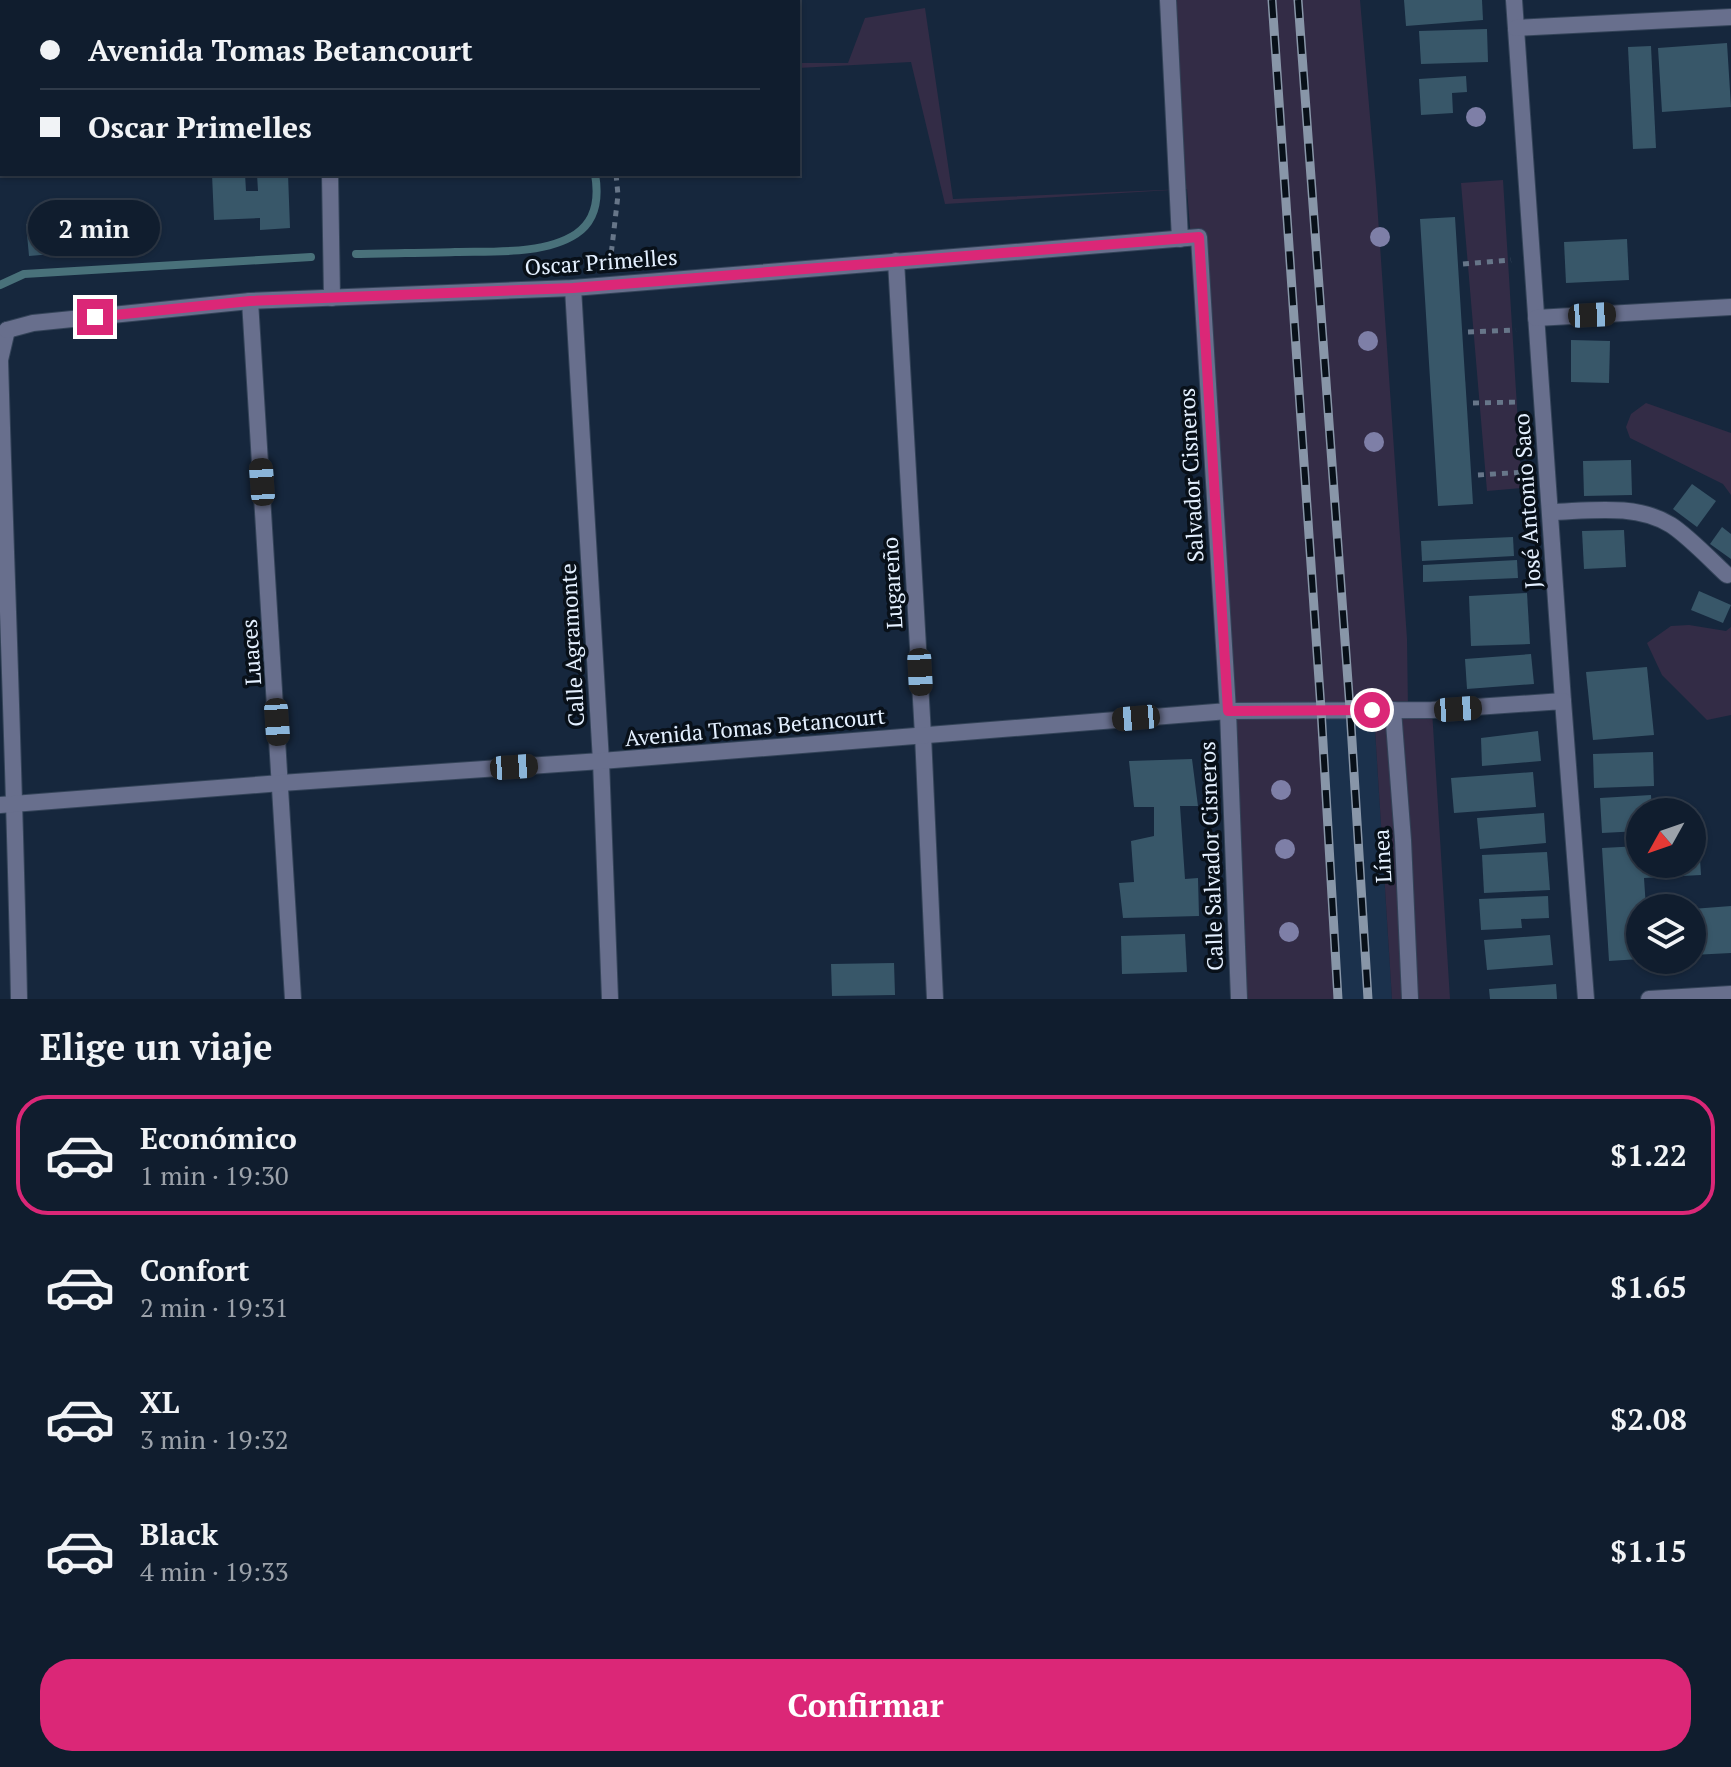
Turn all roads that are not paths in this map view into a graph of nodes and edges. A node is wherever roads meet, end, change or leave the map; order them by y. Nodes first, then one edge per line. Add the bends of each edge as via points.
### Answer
1 (1168, 0) edge
2 (1514, 0) edge
3 (1731, 17) edge
4 (1516, 28) junction
5 (330, 176) edge
6 (1199, 237) joint
7 (1180, 239) junction
8 (896, 261) junction
9 (573, 288) junction
10 (332, 298) junction
11 (250, 301) junction
12 (1731, 307) edge
13 (4, 324) edge
14 (1537, 324) junction
15 (1550, 512) junction
16 (1727, 575) dead end
17 (1563, 701) junction
18 (1393, 710) junction
19 (1228, 711) junction
20 (923, 735) junction
21 (601, 761) junction
22 (281, 783) junction
23 (8, 805) edge
24 (1731, 994) edge
25 (19, 999) edge
26 (293, 999) edge
27 (610, 999) edge
28 (935, 999) edge
29 (1239, 999) edge
30 (1410, 999) edge
31 (1586, 999) edge
32 (1649, 999) edge

1 - 7 street
2 - 4 street, José Antonio Saco
3 - 4 street
4 - 14 street, José Antonio Saco
5 - 10 street
6 - 7 street, Oscar Primelles
6 - 19 street, Salvador Cisneros
7 - 8 street, Oscar Primelles
8 - 9 street, Oscar Primelles
8 - 20 street, Lugareño
9 - 10 street, Oscar Primelles
9 - 21 street, Calle Agramonte
10 - 11 street, Oscar Primelles
11 - 13 street, Oscar Primelles
11 - 22 street, Luaces
12 - 14 street
13 - 23 street via 0,360
14 - 15 street, José Antonio Saco
15 - 16 street via 1648,514 1672,525
15 - 17 street, José Antonio Saco
17 - 18 street, Avenida Tomas Betancourt
17 - 31 street, José Antonio Saco
18 - 19 street, Avenida Tomas Betancourt
18 - 30 street, Línea
19 - 20 street, Avenida Tomas Betancourt
19 - 29 street, Calle Salvador Cisneros
20 - 21 street, Avenida Tomas Betancourt
20 - 28 street, Lugareño
21 - 22 street, Avenida Tomas Betancourt
21 - 27 street, Calle Agramonte
22 - 23 street, Avenida Tomas Betancourt
22 - 26 street, Luaces
23 - 25 street
24 - 32 street

